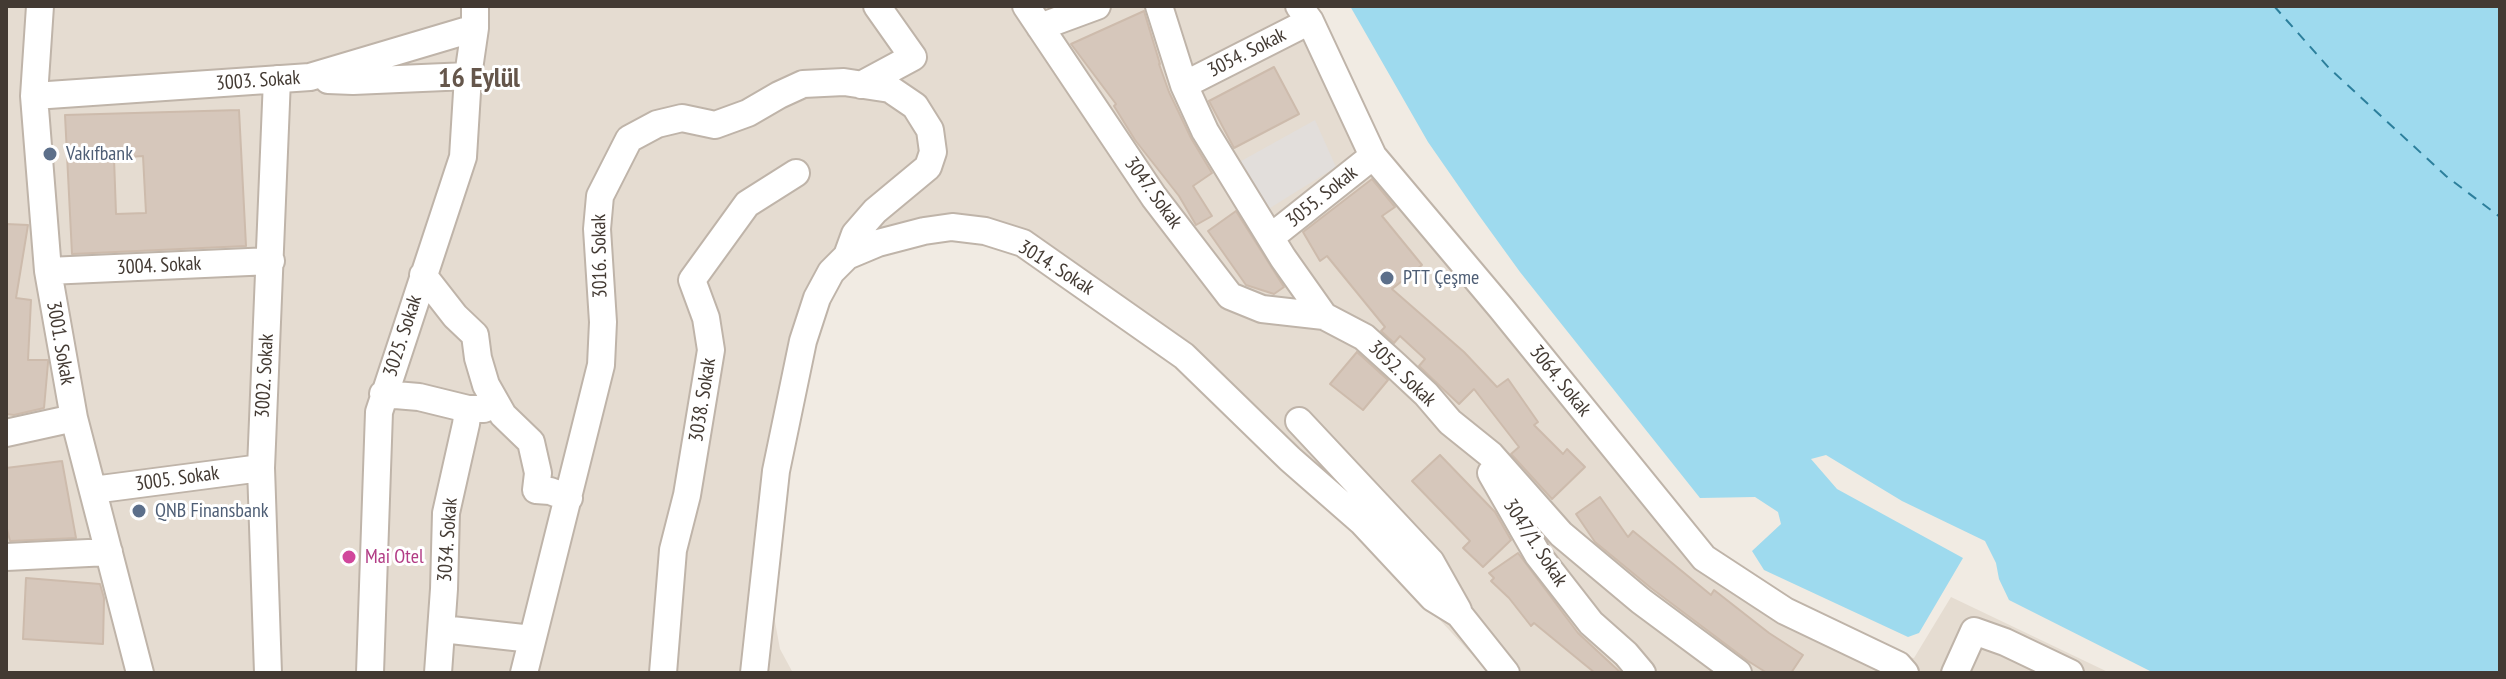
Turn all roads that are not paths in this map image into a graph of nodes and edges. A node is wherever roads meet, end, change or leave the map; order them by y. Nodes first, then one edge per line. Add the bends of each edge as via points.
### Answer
1 (40, 6) edge
2 (877, 6) edge
3 (1097, 6) edge
4 (1159, 6) edge
5 (1304, 14) edge
6 (1033, 16) edge
7 (475, 17) edge
8 (468, 76) junction
9 (310, 77) junction
10 (277, 79) junction
11 (861, 85) junction
12 (1184, 85) junction
13 (34, 96) junction
14 (1373, 156) junction
15 (796, 173) dead end
16 (1271, 237) junction
17 (847, 256) junction
18 (271, 261) junction
19 (48, 271) junction
20 (423, 275) junction
21 (1324, 316) junction
22 (383, 394) junction
23 (468, 409) junction
24 (499, 409) junction
25 (74, 418) junction
26 (1299, 421) dead end
27 (6, 433) edge
28 (1472, 440) junction
29 (261, 468) junction
30 (93, 490) junction
31 (569, 498) junction
32 (109, 552) junction
33 (6, 557) edge
34 (1459, 614) junction
35 (442, 629) junction
36 (532, 639) junction
37 (140, 673) edge
38 (268, 673) edge
39 (370, 673) edge
40 (438, 673) edge
41 (524, 673) edge
42 (663, 673) edge
43 (754, 673) edge
44 (1506, 673) edge
45 (1642, 673) edge
46 (1738, 673) edge
47 (1905, 673) edge
48 (1955, 673) edge
49 (2070, 673) edge

1 - 13 street, 3001. Sokak
2 - 11 street via 913,57
3 - 6 street
4 - 12 street, 3052. Sokak
5 - 12 street, 3054. Sokak
5 - 14 street, 3064. Sokak
6 - 21 street, 3047. Sokak via 1154,197 1230,296 1262,309
7 - 8 street, 3025. Sokak
7 - 9 street, 3003. Sokak
8 - 9 street via 353,81
8 - 20 street, 3025. Sokak via 463,157
9 - 10 street, 3003. Sokak
10 - 13 street, 3003. Sokak
10 - 18 street, 3002. Sokak
11 - 17 street, 3016. Sokak via 890,89 915,106 930,130 933,152 928,167 855,234
11 - 31 street, 3016. Sokak via 803,84 715,125 682,118 629,139 600,196 601,365
12 - 16 street, 3052. Sokak via 1205,131
13 - 19 street, 3001. Sokak
14 - 16 street, 3055. Sokak
14 - 47 street, 3064. Sokak via 1704,558 1785,611
15 - 42 street, 3038. Sokak via 747,204 692,280 711,350 673,550
16 - 21 street, 3052. Sokak
17 - 34 street, 3014. Sokak via 878,243 952,227 1023,243 1184,356 1362,522 1433,598
17 - 43 street via 817,298 803,341 776,471
18 - 19 street, 3004. Sokak
18 - 29 street, 3002. Sokak
19 - 25 street, 3001. Sokak
20 - 22 street, 3025. Sokak
20 - 24 street via 475,335 483,374
21 - 28 street, 3052. Sokak via 1364,337
22 - 23 street
22 - 39 street, 3025. Sokak
23 - 24 street
23 - 35 street, 3034. Sokak via 446,513
24 - 31 street via 531,442 536,490
25 - 27 street
25 - 30 street, 3001. Sokak
26 - 34 street via 1431,562
28 - 45 street, 3047/1. Sokak via 1538,555 1591,623
28 - 46 street, 3052. Sokak via 1561,534
29 - 30 street, 3005. Sokak
29 - 38 street, 3002. Sokak
30 - 32 street, 3001. Sokak
31 - 36 street, 3016. Sokak
32 - 33 street
32 - 37 street, 3001. Sokak
34 - 44 street, 3014. Sokak
35 - 36 street
35 - 40 street, 3034. Sokak
36 - 41 street, 3016. Sokak
48 - 49 street via 1974,631

